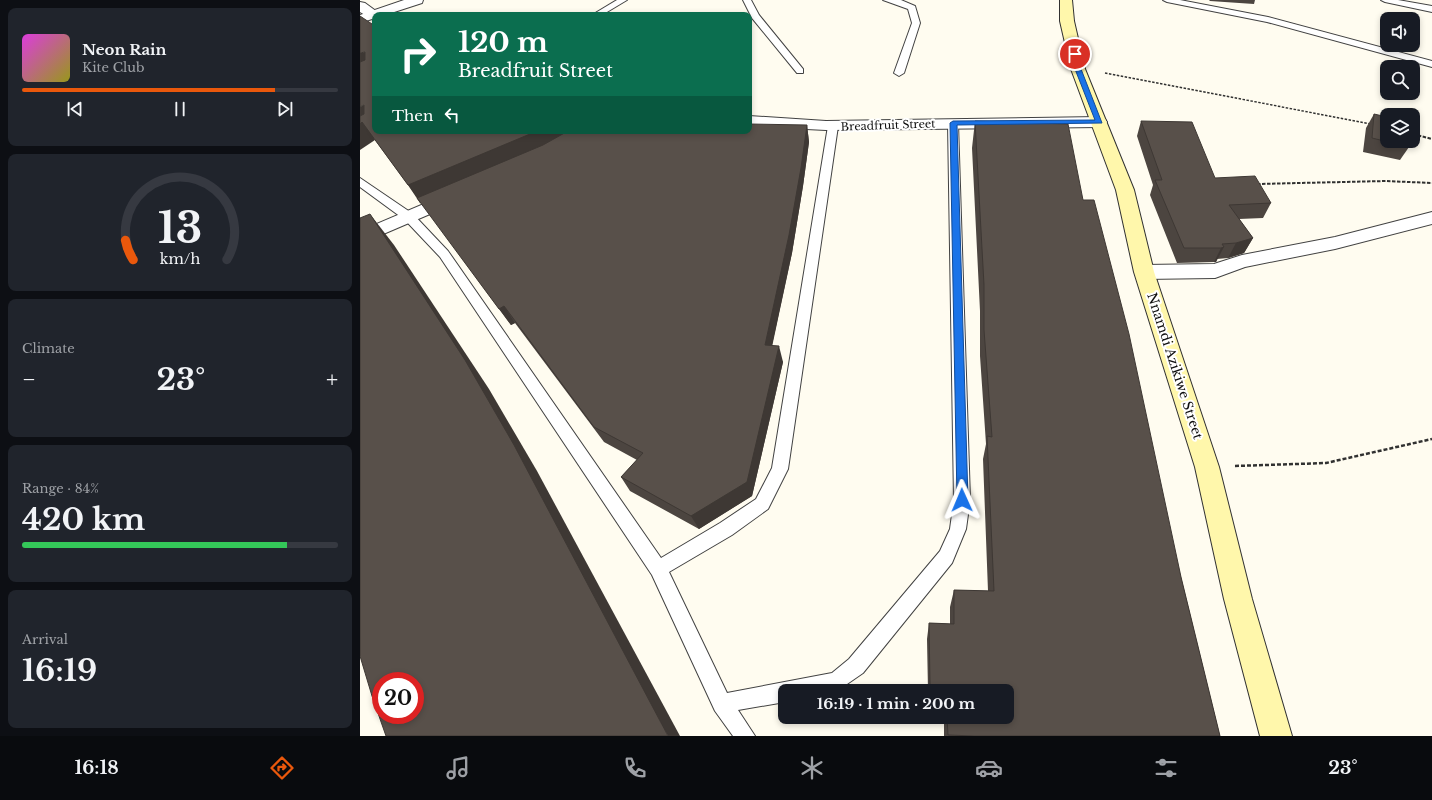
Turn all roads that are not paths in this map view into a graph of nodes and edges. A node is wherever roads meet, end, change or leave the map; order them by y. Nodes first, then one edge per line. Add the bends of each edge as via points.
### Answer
1 (418, 0) edge
2 (623, 0) edge
3 (747, 0) edge
4 (887, 0) edge
5 (1066, 0) edge
6 (1168, 0) edge
7 (1385, 0) edge
8 (360, 6) edge
9 (1432, 9) edge
10 (383, 12) edge
11 (601, 12) edge
12 (369, 17) edge
13 (1432, 64) edge
14 (800, 71) dead end
15 (899, 73) dead end
16 (752, 121) edge
17 (1099, 122) junction
18 (953, 123) junction
19 (833, 126) junction
20 (360, 182) edge
21 (466, 192) edge
22 (409, 217) junction
23 (1432, 218) edge
24 (360, 238) edge
25 (1144, 272) junction
26 (658, 569) junction
27 (826, 684) edge
28 (778, 693) edge
29 (722, 704) junction
30 (745, 736) edge
31 (1276, 736) edge

1 - 10 street
2 - 11 lane
3 - 14 lane via 755,16
4 - 15 lane via 912,8 916,23
5 - 17 main road, Nnamdi Azikiwe Street via 1067,21 1078,69
6 - 13 lane via 1268,20
7 - 9 lane
8 - 12 street
16 - 19 street, Breadfruit Street via 792,126
17 - 18 street, Breadfruit Street
17 - 25 main road, Nnamdi Azikiwe Street via 1125,190
18 - 19 street, Breadfruit Street
18 - 27 lane via 962,500 958,529 946,557 856,666 836,682
19 - 26 lane via 780,469 762,504 726,529
20 - 22 lane
21 - 22 street
22 - 24 street
22 - 26 lane via 444,254
23 - 25 street via 1335,243 1242,260 1216,271
25 - 31 main road, Nnamdi Azikiwe Street via 1207,467 1238,599
26 - 29 lane
28 - 29 lane
29 - 30 lane

